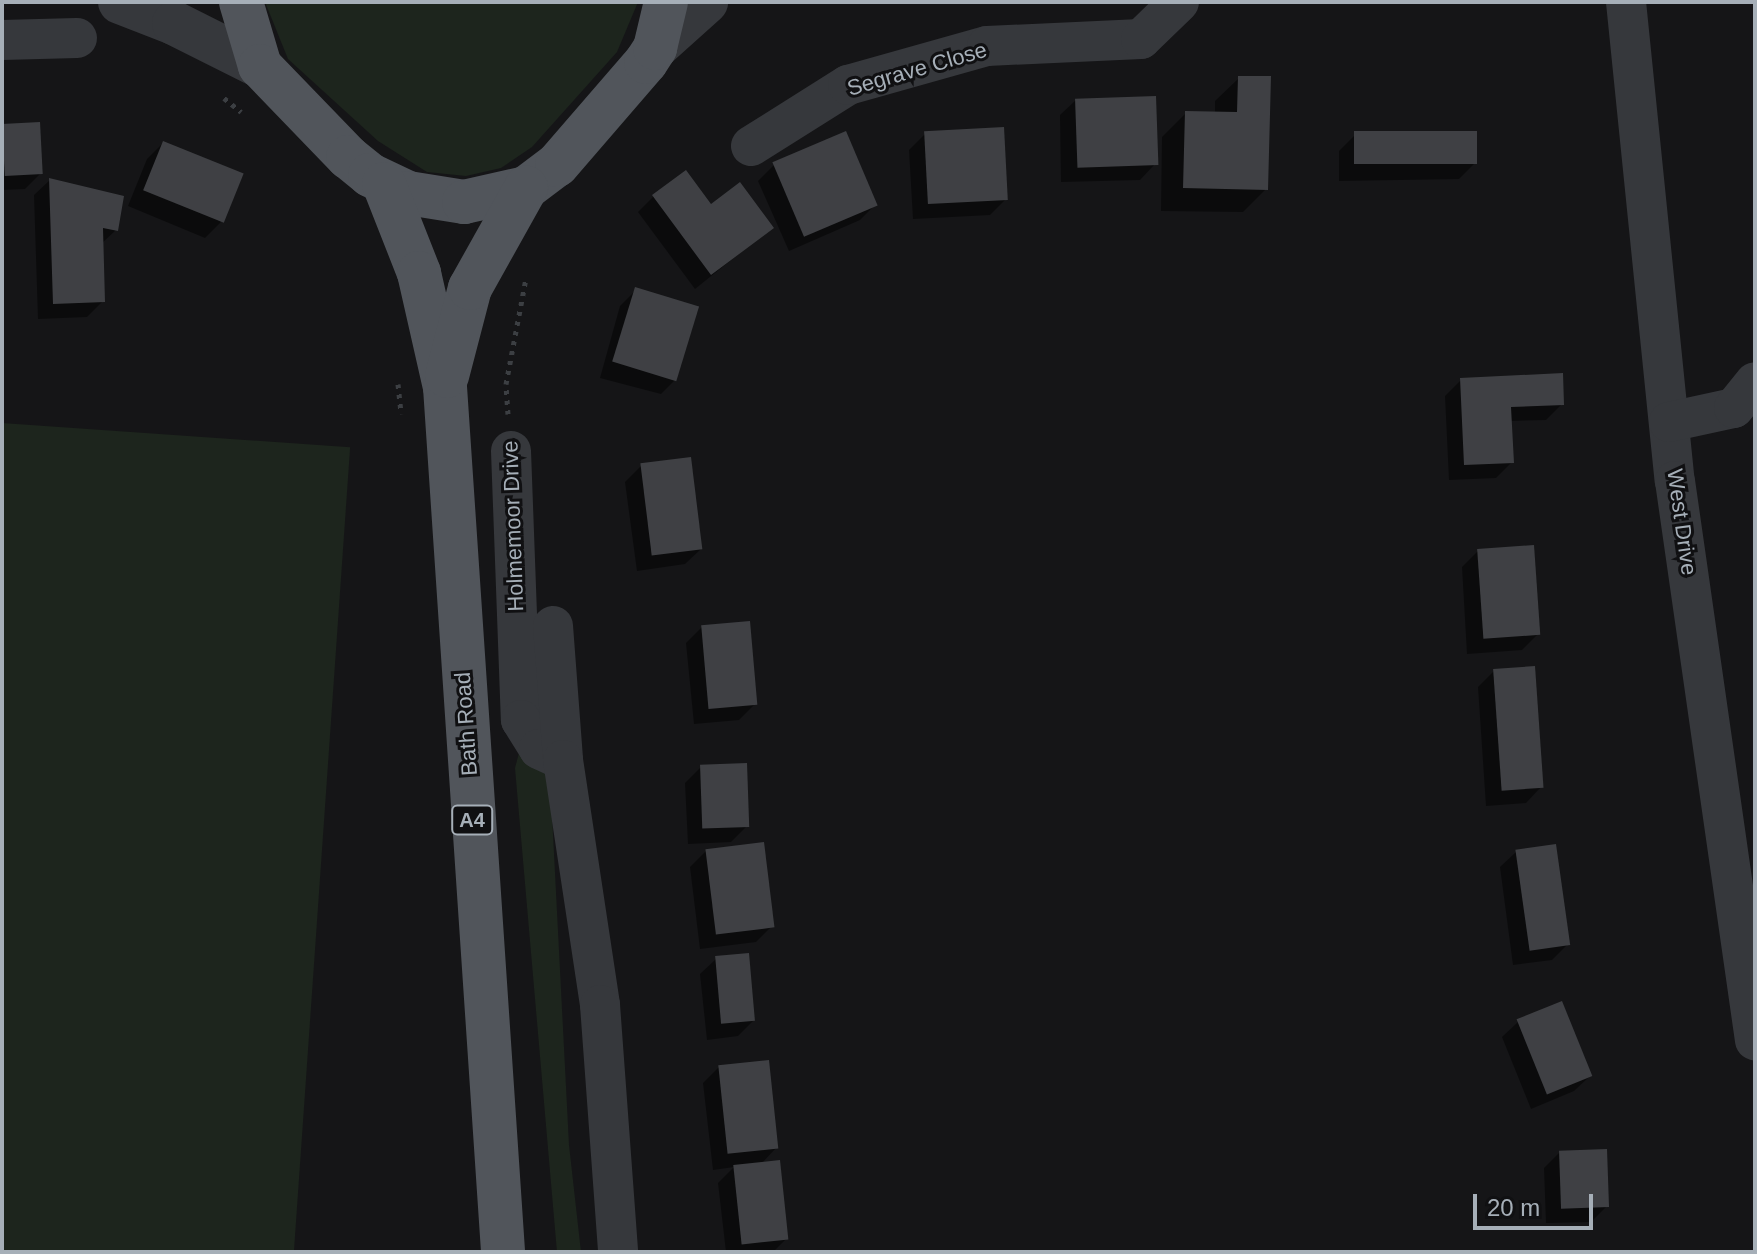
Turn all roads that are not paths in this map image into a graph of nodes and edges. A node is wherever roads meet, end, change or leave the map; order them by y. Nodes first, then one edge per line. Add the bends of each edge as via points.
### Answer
1 (120, 2) edge
2 (241, 2) edge
3 (666, 2) edge
4 (706, 2) edge
5 (1179, 2) edge
6 (1626, 2) edge
7 (77, 38) dead end
8 (2, 40) edge
9 (655, 48) junction
10 (260, 66) junction
11 (751, 146) dead end
12 (384, 184) junction
13 (526, 188) junction
14 (1755, 382) edge
15 (445, 387) junction
16 (1669, 422) junction
17 (511, 451) road end
18 (553, 626) dead end
19 (563, 760) junction
20 (1755, 1040) edge
21 (503, 1252) edge
22 (618, 1252) edge

1 - 10 street
2 - 10 main road
3 - 9 main road
4 - 9 street
5 - 11 street, Segrave Close via 1141,39 987,46 848,85
6 - 16 street, West Drive
7 - 8 street
9 - 13 main road via 572,149
10 - 12 main road via 314,125
12 - 13 main road via 436,200 464,202
12 - 15 main road, Bath Road / A4 via 419,273
13 - 15 main road, Bath Road / A4 via 470,288
14 - 16 street via 1734,408
15 - 21 main road, Bath Road / A4
16 - 20 street, West Drive
17 - 19 street, Holmemoor Drive via 521,720 539,749
18 - 19 street, Holmemoor Drive
19 - 22 street, Holmemoor Drive via 600,1005

